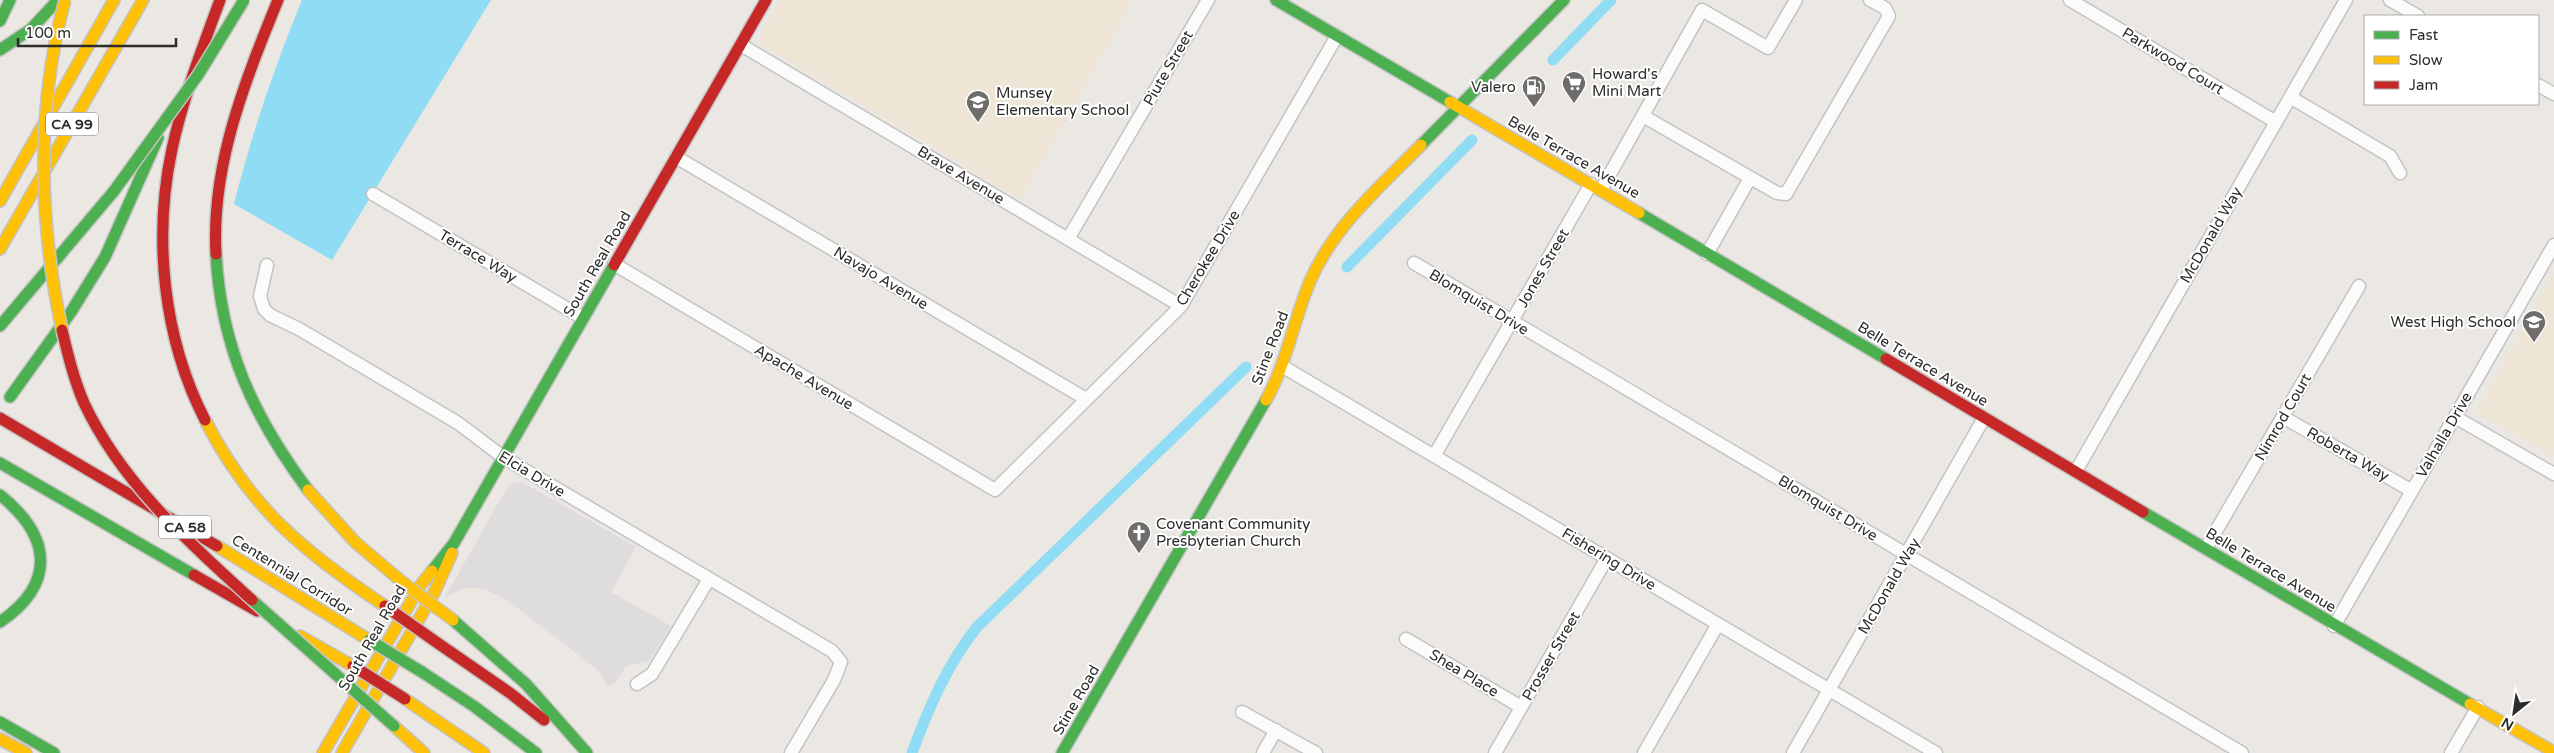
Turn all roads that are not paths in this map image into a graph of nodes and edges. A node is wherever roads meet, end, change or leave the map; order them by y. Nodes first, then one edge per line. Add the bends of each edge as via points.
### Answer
1 (10, 0) edge
2 (58, 0) edge
3 (65, 0) edge
4 (114, 0) edge
5 (143, 0) edge
6 (209, 0) edge
7 (220, 0) edge
8 (244, 0) edge
9 (278, 0) edge
10 (766, 0) edge
11 (1208, 0) edge
12 (1276, 0) edge
13 (1564, 0) edge
14 (1796, 0) edge
15 (1870, 0) edge
16 (2070, 0) edge
17 (2346, 0) edge
18 (2390, 0) edge
19 (2416, 15) edge
20 (0, 22) edge
21 (1337, 36) junction
22 (740, 45) junction
23 (0, 50) edge
24 (2539, 86) edge
25 (2554, 94) edge
26 (2290, 96) junction
27 (1459, 107) junction
28 (1643, 116) junction
29 (2276, 122) junction
30 (676, 156) junction
31 (2400, 173) dead end
32 (1750, 178) junction
33 (1596, 187) junction
34 (374, 194) dead end
35 (0, 201) edge
36 (1068, 239) junction
37 (2554, 245) edge
38 (0, 249) edge
39 (1707, 254) junction
40 (1414, 263) dead end
41 (614, 264) junction
42 (268, 265) dead end
43 (2358, 286) dead end
44 (1181, 306) junction
45 (582, 318) junction
46 (1512, 321) junction
47 (0, 326) edge
48 (1282, 366) junction
49 (10, 397) dead end
50 (1086, 399) junction
51 (2283, 417) junction
52 (2455, 417) junction
53 (0, 418) edge
54 (1984, 418) junction
55 (1434, 456) junction
56 (503, 457) junction
57 (0, 463) edge
58 (2076, 471) junction
59 (2554, 474) edge
60 (995, 490) joint
61 (2412, 491) junction
62 (0, 495) edge
63 (454, 543) junction
64 (2206, 548) junction
65 (1907, 555) junction
66 (1607, 558) junction
67 (709, 579) junction
68 (0, 622) edge
69 (1718, 624) junction
70 (2334, 626) junction
71 (1406, 639) dead end
72 (637, 684) dead end
73 (1829, 690) junction
74 (1521, 707) junction
75 (2478, 707) junction
76 (1242, 712) dead end
77 (0, 722) edge
78 (1276, 730) junction
79 (0, 739) edge
80 (0, 749) edge
81 (2554, 752) edge
82 (7, 753) edge
83 (26, 753) edge
84 (54, 753) edge
85 (323, 753) edge
86 (342, 753) edge
87 (424, 753) edge
88 (484, 753) edge
89 (536, 753) edge
90 (580, 753) edge
91 (587, 753) edge
92 (791, 753) edge
93 (1062, 753) edge
94 (1263, 753) edge
95 (1316, 753) edge
96 (1495, 753) edge
97 (1644, 753) edge
98 (1793, 753) edge
99 (1936, 753) edge
100 (2242, 753) edge
101 (2451, 753) edge

1 - 20 main road
2 - 23 main road via 31,29
3 - 87 main road, bridge via 51,56 44,110 45,202 59,318 84,401 112,450 163,516 202,556
4 - 35 main road, CA 99
5 - 38 main road, CA 99
6 - 49 main road via 119,229 76,305
7 - 90 main road, bridge via 177,130 166,184 163,227 164,265 175,343 187,383 204,421 224,456 278,526 309,553 532,710
8 - 47 main road, bridge via 198,75 114,191
9 - 91 main road, bridge via 245,81 221,172 215,242 224,322 252,405 291,469 341,530 526,684
10 - 22 main road, South Real Road
11 - 36 street, Piute Street
12 - 21 main road, Belle Terrace Avenue
13 - 27 main road, Stine Road
14 - 28 street, Jones Street via 1768,48 1702,10
15 - 32 street via 1885,8 1889,16 1786,194 1777,193
16 - 29 street, Parkwood Court
17 - 26 street, McDonald Way
18 - 19 street
21 - 27 main road, Belle Terrace Avenue
21 - 44 street, Cherokee Drive
22 - 30 main road, South Real Road
22 - 36 street, Brave Avenue
24 - 25 street
26 - 29 street, McDonald Way
26 - 31 street via 2390,156
27 - 33 main road, Belle Terrace Avenue
27 - 48 main road, Stine Road via 1360,206 1332,242 1308,286
28 - 32 street
28 - 33 street, Jones Street
29 - 58 street, McDonald Way
30 - 41 main road, South Real Road
30 - 50 street, Navajo Avenue
32 - 39 street
33 - 39 main road, Belle Terrace Avenue
33 - 46 street, Jones Street
34 - 45 street, Terrace Way
36 - 44 street, Brave Avenue
37 - 52 street, Valhalla Drive
39 - 54 main road, Belle Terrace Avenue
40 - 46 street, Blomquist Drive
41 - 45 main road, South Real Road
41 - 60 street, Apache Avenue
42 - 56 street, Elcia Drive via 260,296 264,309 270,315 458,423
43 - 51 street, Nimrod Court
44 - 50 street, Cherokee Drive
45 - 56 main road, South Real Road
46 - 55 street, Jones Street
46 - 65 street, Blomquist Drive
48 - 55 street, Fishering Drive
48 - 93 main road, Stine Road via 1266,400
50 - 60 street, Cherokee Drive
51 - 61 street, Roberta Way
51 - 64 street, Nimrod Court
52 - 59 street
52 - 61 street, Valhalla Drive
53 - 89 main road, Centennial Corridor / CA 58, bridge via 253,567 422,672
54 - 58 main road, Belle Terrace Avenue
54 - 65 street, McDonald Way
55 - 66 street, Fishering Drive
56 - 63 main road, South Real Road
56 - 67 street, Elcia Drive
57 - 88 main road, CA 58, bridge via 353,666
58 - 64 main road, Belle Terrace Avenue
61 - 70 street, Valhalla Drive
62 - 68 main road via 22,512 33,527 39,544 40,562 28,598 15,613
63 - 85 main road, South Real Road via 420,586
63 - 86 main road, South Real Road via 440,583
64 - 70 main road, Belle Terrace Avenue
65 - 73 street, McDonald Way
65 - 100 street, Blomquist Drive
66 - 69 street, Fishering Drive
66 - 74 street, Prosser Street
67 - 72 street via 652,674
67 - 92 street, Elcia Drive via 832,652 841,662 834,680
69 - 73 street, Fishering Drive
69 - 97 street
70 - 75 main road, Belle Terrace Avenue
71 - 74 street, Shea Place
73 - 98 street, McDonald Way
73 - 99 street, Fishering Drive
74 - 96 street, Prosser Street
75 - 81 main road, Belle Terrace Avenue
75 - 101 street
76 - 78 street
77 - 84 main road
78 - 94 street
78 - 95 street
79 - 83 main road
80 - 82 main road

